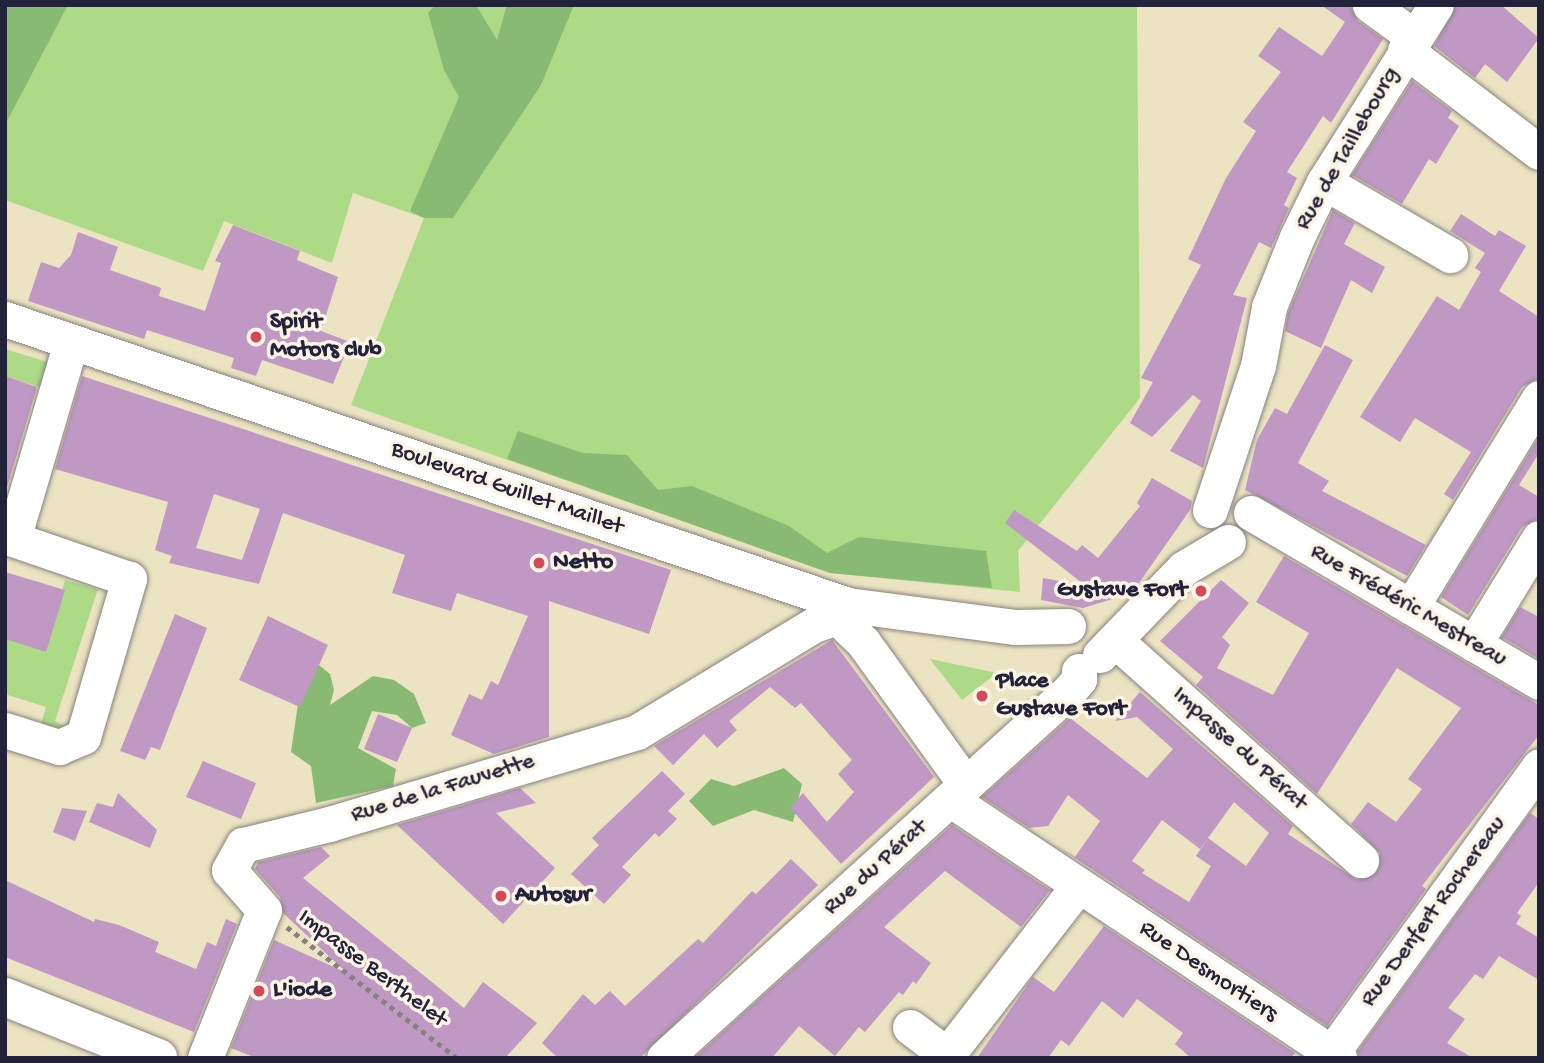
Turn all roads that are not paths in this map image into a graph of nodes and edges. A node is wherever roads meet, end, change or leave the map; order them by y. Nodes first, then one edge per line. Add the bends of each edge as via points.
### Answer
1 (1370, 5) edge
2 (1436, 5) edge
3 (1410, 43) junction
4 (1539, 152) edge
5 (1324, 182) junction
6 (1450, 255) dead end
7 (5, 319) edge
8 (71, 341) junction
9 (1539, 398) edge
10 (1237, 521) junction
11 (1539, 538) edge
12 (1411, 607) junction
13 (842, 611) junction
14 (1091, 641) junction
15 (1474, 644) junction
16 (1539, 682) edge
17 (5, 730) edge
18 (1539, 765) edge
19 (959, 793) junction
20 (1361, 860) dead end
21 (1079, 885) junction
22 (5, 997) edge
23 (910, 1027) dead end
24 (1333, 1056) edge
25 (158, 1058) edge
26 (205, 1058) edge
27 (664, 1058) edge

1 - 3 street
2 - 3 street, Rue de Taillebourg
3 - 4 street
3 - 5 street, Rue de Taillebourg
5 - 6 street
5 - 10 street, Rue de Taillebourg via 1269,307 1230,461
7 - 8 street, Boulevard Guillet Maillet
8 - 13 street, Boulevard Guillet Maillet
8 - 17 street via 13,539 129,579 83,737 59,747
9 - 12 street
10 - 12 street, Rue Frédéric Mestreau
10 - 14 street, Rue du Pérat
11 - 15 street
12 - 15 street, Rue Frédéric Mestreau
13 - 14 street, Boulevard Guillet Maillet via 1017,627
13 - 19 street
13 - 26 street, Rue de la Fauvette via 637,732 329,824 243,845 229,870 264,909
14 - 19 street, Rue du Pérat via 1079,679 1069,691
14 - 20 street, Impasse du Pérat
15 - 16 street, Rue Frédéric Mestreau
18 - 24 street, Rue Denfert Rochereau
19 - 21 street, Rue Desmortiers
19 - 27 street, Rue du Pérat
21 - 23 street via 947,1055
21 - 24 street, Rue Desmortiers
22 - 25 main road

